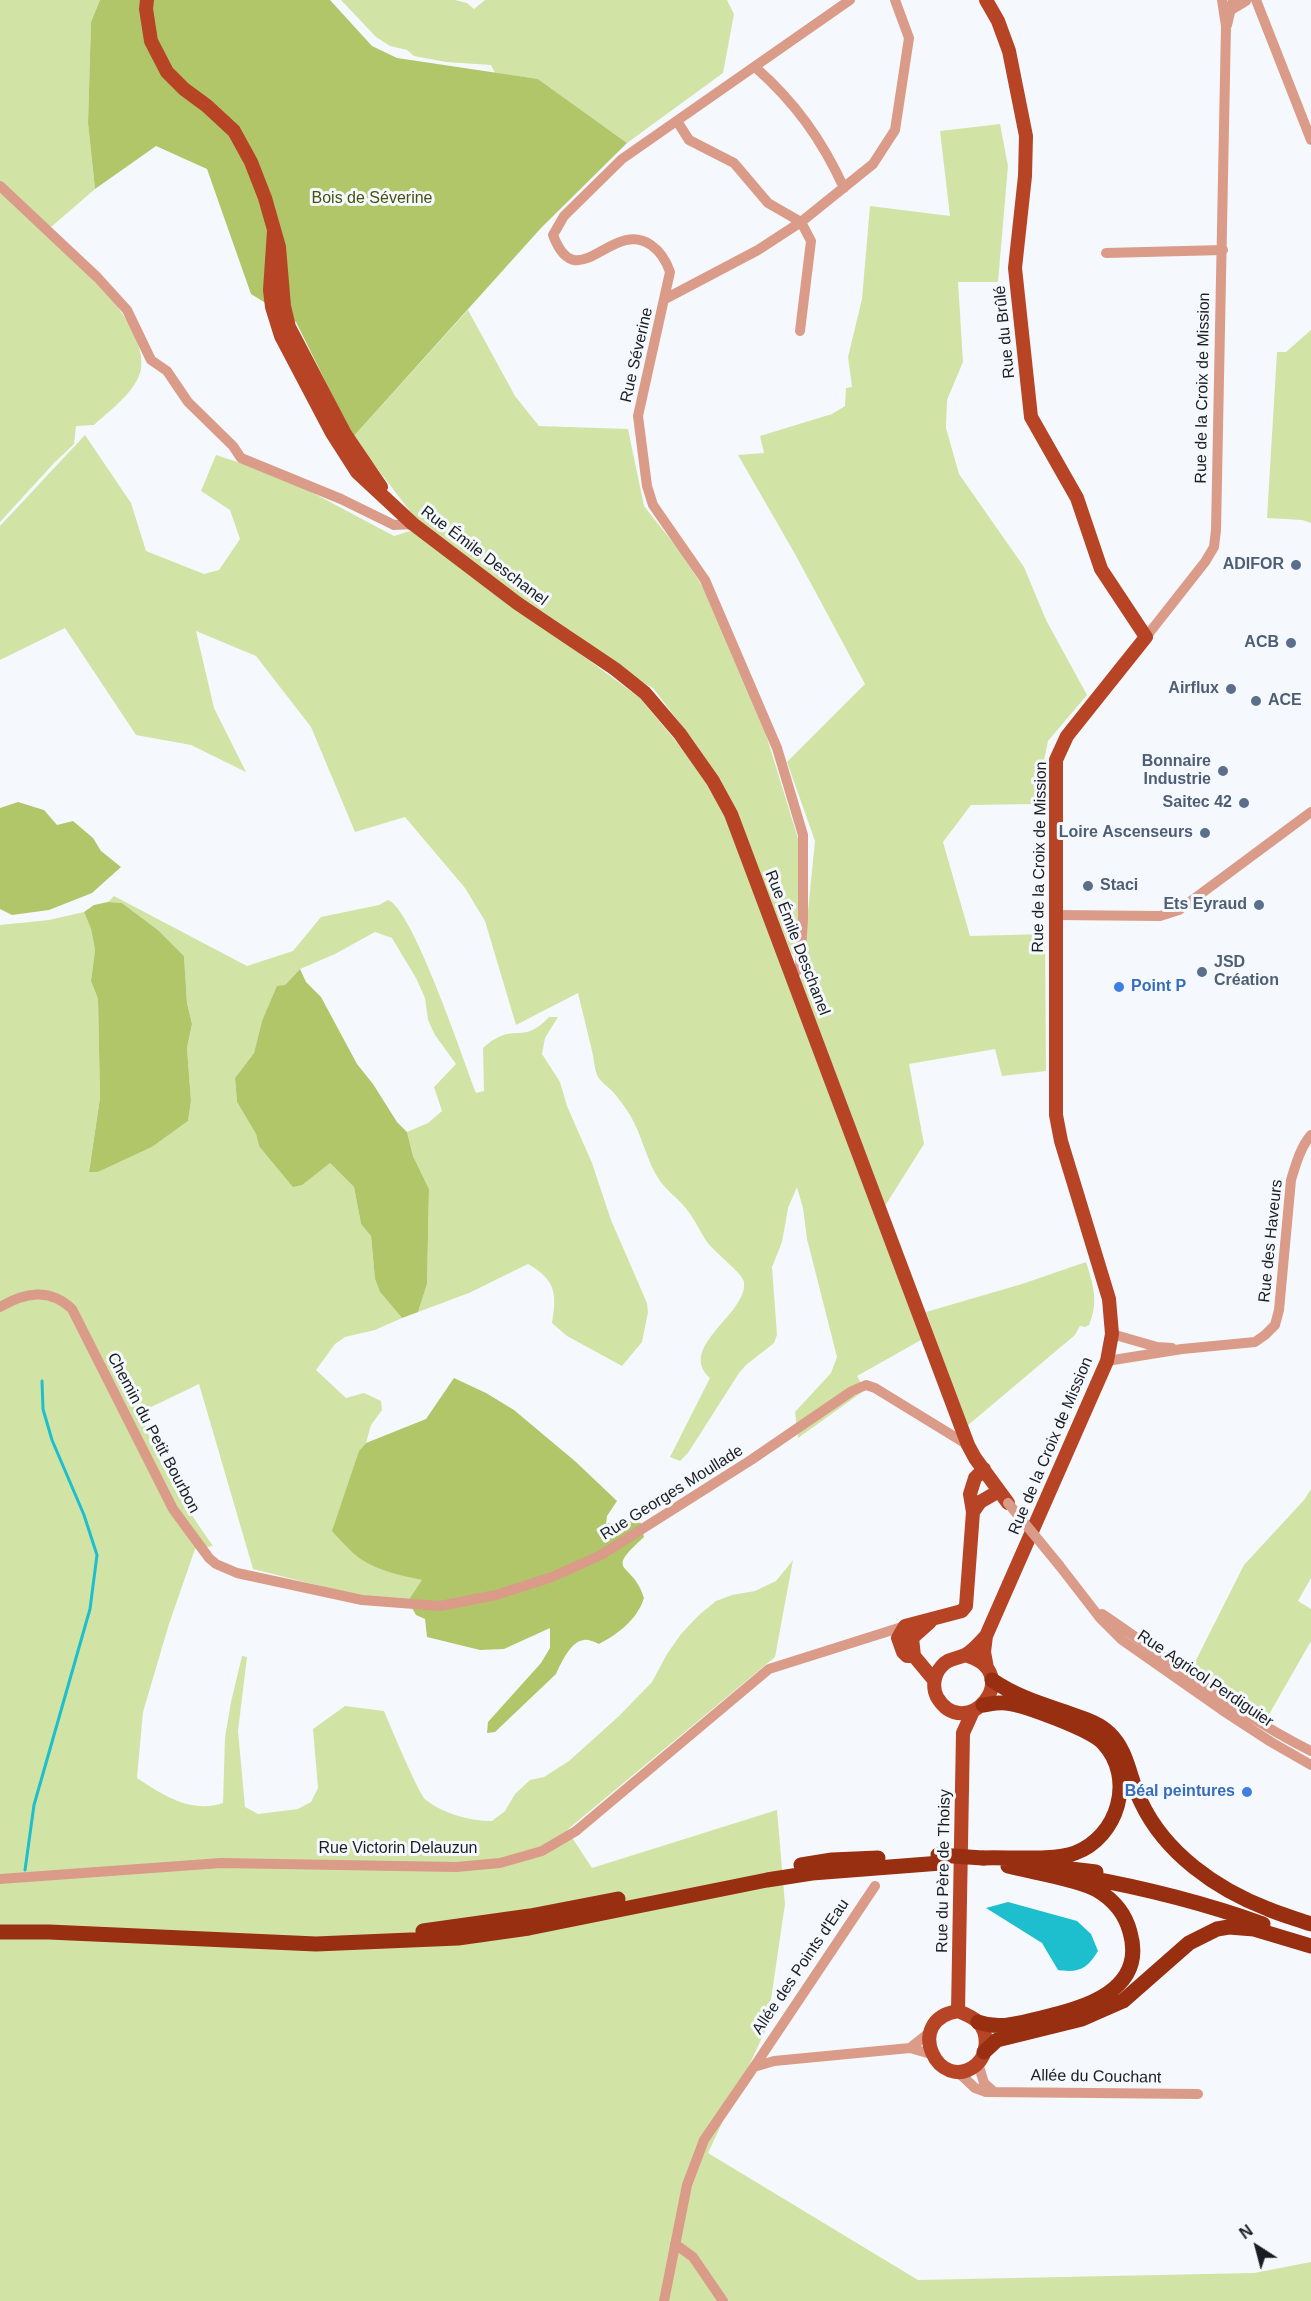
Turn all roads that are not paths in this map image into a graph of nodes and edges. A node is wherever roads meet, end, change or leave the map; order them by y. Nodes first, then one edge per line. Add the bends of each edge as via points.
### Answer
1 (147, 0) edge
2 (850, 0) edge
3 (895, 0) edge
4 (986, 0) edge
5 (1222, 0) edge
6 (1246, 0) edge
7 (1257, 3) edge
8 (1232, 5) edge
9 (1226, 26) junction
10 (755, 67) junction
11 (677, 121) junction
12 (1311, 140) edge
13 (0, 186) edge
14 (844, 188) junction
15 (801, 222) junction
16 (1223, 250) junction
17 (1106, 254) dead end
18 (665, 299) junction
19 (800, 331) dead end
20 (413, 524) junction
21 (1146, 637) junction
22 (1311, 812) edge
23 (1055, 915) junction
24 (792, 977) junction
25 (1311, 1135) edge
26 (0, 1307) edge
27 (1112, 1334) junction
28 (1182, 1349) junction
29 (1107, 1361) junction
30 (968, 1445) junction
31 (984, 1469) junction
32 (1004, 1497) junction
33 (973, 1512) junction
34 (362, 1600) joint
35 (1091, 1607) junction
36 (936, 1617) junction
37 (904, 1626) junction
38 (986, 1636) junction
39 (965, 1655) junction
40 (918, 1660) junction
41 (942, 1665) junction
42 (990, 1674) junction
43 (934, 1680) junction
44 (978, 1708) junction
45 (952, 1711) junction
46 (963, 1733) junction
47 (1311, 1751) edge
48 (1311, 1765) edge
49 (940, 1859) junction
50 (983, 1861) junction
51 (1008, 1866) junction
52 (0, 1879) edge
53 (875, 1886) dead end
54 (0, 1924) edge
55 (1311, 1924) edge
56 (1311, 1930) edge
57 (0, 1932) edge
58 (1311, 1941) edge
59 (1311, 1946) edge
60 (958, 2011) junction
61 (978, 2022) junction
62 (930, 2033) junction
63 (910, 2048) junction
64 (931, 2054) junction
65 (981, 2057) junction
66 (754, 2067) junction
67 (957, 2071) junction
68 (993, 2091) junction
69 (1198, 2094) dead end
70 (675, 2244) junction
71 (664, 2301) edge
72 (723, 2301) edge

1 - 20 main road, Rue Émile Deschanel via 151,41 167,72 234,131 251,162 274,231 270,290 281,336 332,434 357,472
2 - 10 street, Rue Séverine
3 - 14 street via 909,38 895,130 873,164
4 - 21 main road, Rue du Brûlé via 1009,51 1026,136 1015,268 1030,417 1077,498 1101,569
5 - 9 street, Rue de la Croix de Mission
6 - 7 street
6 - 8 street, Rue de la Croix de Mission
7 - 12 street
8 - 9 street, Rue de la Croix de Mission
9 - 16 street, Rue de la Croix de Mission
10 - 11 street, Rue Séverine
10 - 14 street via 803,117 827,152
11 - 15 street via 689,140 734,163 768,203
11 - 18 street, Rue Séverine via 622,159 564,216 553,235 559,250 569,260 578,261 618,242 644,240 657,249 668,266
13 - 20 street via 127,310 151,360 167,371 188,402 241,458 394,525
14 - 15 street
15 - 18 street via 758,250
15 - 19 street via 811,241
16 - 17 street
16 - 21 street, Rue de la Croix de Mission via 1214,547
18 - 24 street, Rue Séverine via 638,416 648,486 653,506 705,580 780,758 803,835 800,967
20 - 24 main road, Rue Émile Deschanel via 517,603 630,681 680,734 731,814
21 - 23 main road, Rue de la Croix de Mission via 1066,736 1056,760
22 - 23 street via 1179,910 1160,916
23 - 27 main road, Rue de la Croix de Mission via 1056,1114 1109,1299
24 - 30 main road, Rue Émile Deschanel
25 - 28 street, Rue des Haveurs via 1291,1180 1275,1325 1255,1342
26 - 34 street, Chemin du Petit Bourbon via 36,1293 64,1302 72,1309 173,1509 216,1564 237,1573
27 - 28 street, Rue des Haveurs via 1157,1347
27 - 29 main road, Rue de la Croix de Mission
28 - 29 street, Rue des Haveurs
29 - 38 main road, Rue de la Croix de Mission
30 - 31 main road, Rue Émile Deschanel
30 - 34 street, Rue Georges Moullade via 866,1385 601,1555 552,1577 496,1595 440,1606
31 - 32 main road, Rue Émile Deschanel
31 - 33 main road via 970,1494
32 - 33 main road via 980,1502
32 - 35 street, Rue Agricol Perdiguier, bridge
33 - 36 main road via 966,1606 962,1611
35 - 47 street, Rue Agricol Perdiguier via 1228,1702
35 - 48 street, Rue Agricol Perdiguier via 1122,1640 1232,1717
36 - 37 main road
36 - 40 main road via 912,1638
37 - 40 main road, Rue du Père de Thoisy via 897,1641 907,1656
37 - 52 street, Rue Victorin Delauzun via 770,1670 576,1831 542,1851 500,1863 456,1868 221,1863
38 - 39 main road
38 - 42 main road via 984,1652
39 - 41 main road
39 - 42 main road via 976,1658
40 - 41 main road
40 - 43 main road, Rue du Père de Thoisy
41 - 43 main road
42 - 44 main road, Rue du Père de Thoisy via 991,1694
42 - 55 highway via 1021,1696 1086,1719 1107,1731 1129,1764 1147,1815 1170,1847 1228,1891
43 - 45 main road, Rue du Père de Thoisy via 935,1694
44 - 45 main road via 962,1713
44 - 46 main road, Rue du Père de Thoisy
44 - 50 highway via 1004,1703 1018,1705 1090,1733 1111,1755 1121,1789 1111,1823 1084,1850 1060,1856
45 - 46 main road, Rue du Père de Thoisy
46 - 60 main road, Rue du Père de Thoisy
49 - 50 highway
49 - 54 highway via 832,1860 530,1916 420,1931 315,1933
49 - 57 highway via 767,1880 529,1928 458,1938 316,1944
50 - 51 highway
50 - 56 highway via 1152,1882
51 - 58 highway via 1140,1887
51 - 61 highway via 1103,1894 1121,1910 1132,1937 1132,1952 1122,1980 1100,2000 1083,2008 1007,2026
53 - 66 street, Allée des Points d'Eau
59 - 65 highway via 1254,1929 1216,1929 1189,1943 1123,2001 1082,2019 997,2040
60 - 61 main road
60 - 62 main road via 941,2017
61 - 65 main road via 986,2041
62 - 63 street
62 - 64 main road
63 - 64 street
63 - 66 street via 774,2061
64 - 67 main road via 946,2068
65 - 67 main road via 969,2069
65 - 68 street via 984,2084
66 - 70 street via 704,2140 687,2185
67 - 68 street, Allée du Couchant via 975,2088
68 - 69 street, Allée du Couchant
70 - 71 street
70 - 72 street via 693,2257

